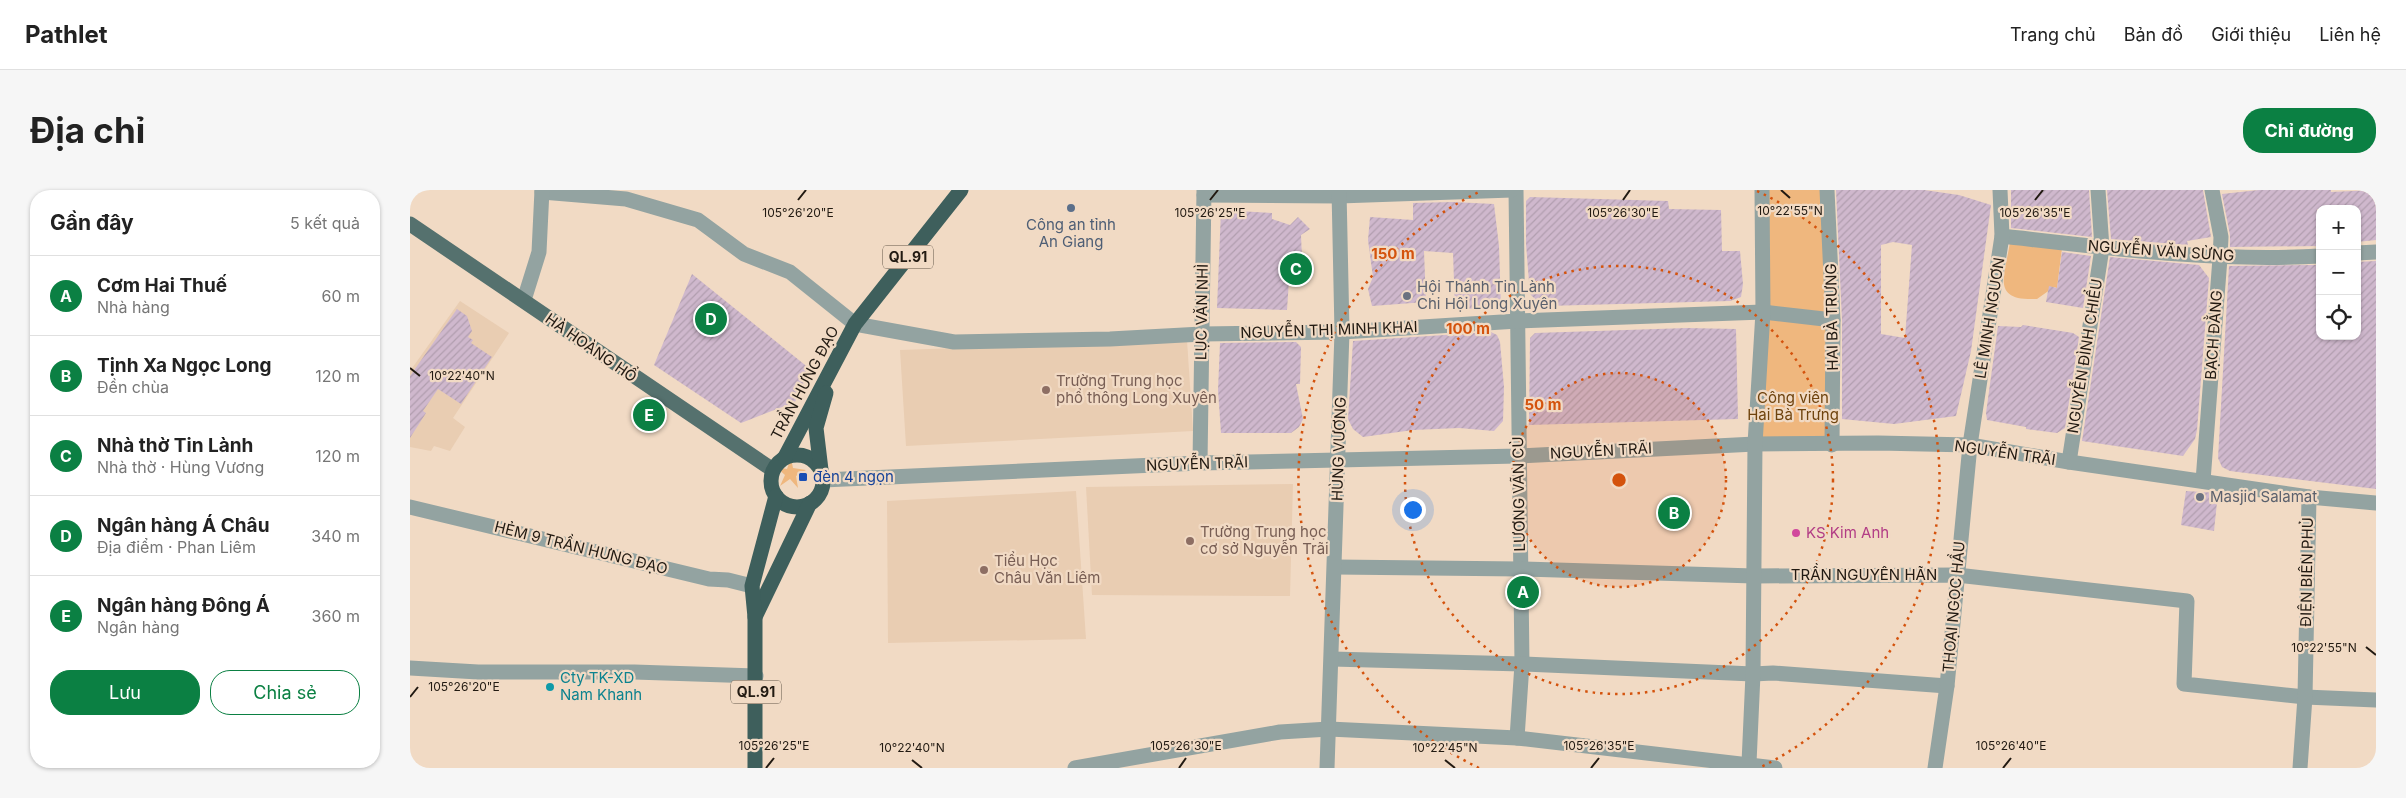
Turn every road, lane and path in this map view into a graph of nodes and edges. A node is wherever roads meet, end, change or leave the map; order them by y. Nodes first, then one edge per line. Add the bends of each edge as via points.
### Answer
1 (961, 190) edge
2 (1512, 190) edge
3 (1516, 190) edge
4 (1762, 190) edge
5 (1827, 190) edge
6 (2000, 190) edge
7 (2098, 190) edge
8 (2212, 190) edge
9 (542, 191) edge
10 (1204, 193) edge
11 (1339, 193) edge
12 (410, 224) edge
13 (2002, 236) junction
14 (2102, 248) junction
15 (2376, 252) edge
16 (2361, 253) edge
17 (2316, 256) edge
18 (2220, 258) junction
19 (524, 300) junction
20 (1763, 312) junction
21 (1834, 320) junction
22 (1518, 321) junction
23 (855, 324) junction
24 (1342, 332) junction
25 (1202, 334) junction
26 (1754, 444) junction
27 (1832, 445) junction
28 (1970, 445) junction
29 (1518, 456) junction
30 (785, 457) junction
31 (1339, 460) junction
32 (2070, 462) junction
33 (1200, 463) junction
34 (773, 470) junction
35 (822, 475) junction
36 (2203, 481) junction
37 (776, 496) junction
38 (2308, 497) junction
39 (810, 503) junction
40 (2376, 503) edge
41 (410, 506) edge
42 (1335, 567) junction
43 (1520, 569) junction
44 (1957, 574) junction
45 (1754, 576) junction
46 (752, 586) junction
47 (756, 617) junction
48 (1332, 659) junction
49 (1522, 664) junction
50 (410, 668) edge
51 (1753, 674) junction
52 (756, 676) junction
53 (1947, 686) junction
54 (2305, 697) junction
55 (2376, 700) edge
56 (1329, 728) junction
57 (1517, 738) junction
58 (1750, 763) junction
59 (755, 768) edge
60 (1074, 768) edge
61 (1327, 768) edge
62 (1776, 768) edge
63 (1936, 768) edge
64 (2300, 768) edge

1 - 23 highway, TRẦN HƯNG ĐẠO / QL.91
2 - 11 street
3 - 22 street, LƯƠNG VÃN CÙ
4 - 20 street
5 - 21 street, HAI BÀ TRƯNG
6 - 13 street, LÊ MINH NGUƠN
7 - 14 street, NGUYỄN ĐÌNH CHIỂU
8 - 18 street, BẠCH ĐẰNG via 2221,236
9 - 19 street via 539,252
9 - 23 street via 626,199 698,220 744,254 790,272
10 - 11 street
10 - 25 street, LỤC VĂN NHÌ
11 - 24 street, HÙNG VƯƠNG
12 - 19 main road, HÀ HOÀNG HỔ
13 - 14 street, NGUYỄN VĂN SỪNG
13 - 28 street, LÊ MINH NGUƠN
14 - 18 street, NGUYỄN VĂN SỪNG
14 - 32 street, NGUYỄN ĐÌNH CHIỂU
15 - 16 street
17 - 18 street, NGUYỄN VĂN SỪNG
18 - 36 street, BẠCH ĐẰNG
19 - 34 main road, HÀ HOÀNG HỔ
20 - 21 street, NGUYỄN THỊ MINH KHAI
20 - 22 street, NGUYỄN THỊ MINH KHAI
20 - 26 street
21 - 27 street, HAI BÀ TRƯNG
22 - 24 street, NGUYỄN THỊ MINH KHAI
22 - 29 street, LƯƠNG VÃN CÙ
23 - 25 street, NGUYỄN THỊ MINH KHAI via 954,342
23 - 30 highway, TRẦN HƯNG ĐẠO / QL.91
23 - 35 highway, TRẦN HƯNG ĐẠO / QL.91 via 830,381 816,428
24 - 25 street, NGUYỄN THỊ MINH KHAI
24 - 31 street, HÙNG VƯƠNG
25 - 33 street, LỤC VĂN NHÌ
26 - 27 street, NGUYỄN TRÃI
26 - 29 street, NGUYỄN TRÃI
26 - 45 street
27 - 28 street, NGUYỄN TRÃI
28 - 32 street, NGUYỄN TRÃI
28 - 44 street, THOẠI NGỌC HẦU
29 - 31 street, NGUYỄN TRÃI
29 - 43 street, LƯƠNG VÃN CÙ
30 - 34 highway
30 - 35 highway via 801,455 809,458
31 - 33 street, NGUYỄN TRÃI
31 - 42 street, HÙNG VƯƠNG
32 - 36 street, NGUYỄN TRÃI
33 - 35 street, NGUYỄN TRÃI
34 - 37 highway via 772,488
35 - 39 highway via 822,489
36 - 38 street, NGUYỄN TRÃI
37 - 39 highway via 792,506
37 - 46 highway, QL.91
38 - 40 street, NGUYỄN TRÃI
38 - 54 street, ĐIỆN BIÊN PHỦ
39 - 47 highway, QL.91
41 - 46 street, HẺM 9 TRẦN HƯNG ĐẠO via 709,579
42 - 43 street, TRẦN NGUYÊN HÃN
42 - 48 street, HÙNG VƯƠNG
43 - 45 street, TRẦN NGUYÊN HÃN
43 - 49 street, LƯƠNG VÃN CÙ
44 - 45 street, TRẦN NGUYÊN HÃN
44 - 53 street, THOẠI NGỌC HẦU
44 - 54 street, TRẦN NGUYÊN HÃN via 2187,601 2184,684
45 - 51 street
46 - 47 highway, QL.91
47 - 52 highway, QL.91
48 - 49 street
48 - 56 street, HÙNG VƯƠNG
49 - 51 street
49 - 57 street, LƯƠNG VÃN CÙ
50 - 52 street
51 - 53 street
51 - 58 street
52 - 59 highway, QL.91
53 - 63 street, THOẠI NGỌC HẦU
54 - 55 street
54 - 64 street, ĐIỆN BIÊN PHỦ
56 - 57 street
56 - 60 street via 1280,732
56 - 61 street, HÙNG VƯƠNG
57 - 58 street
58 - 62 street

